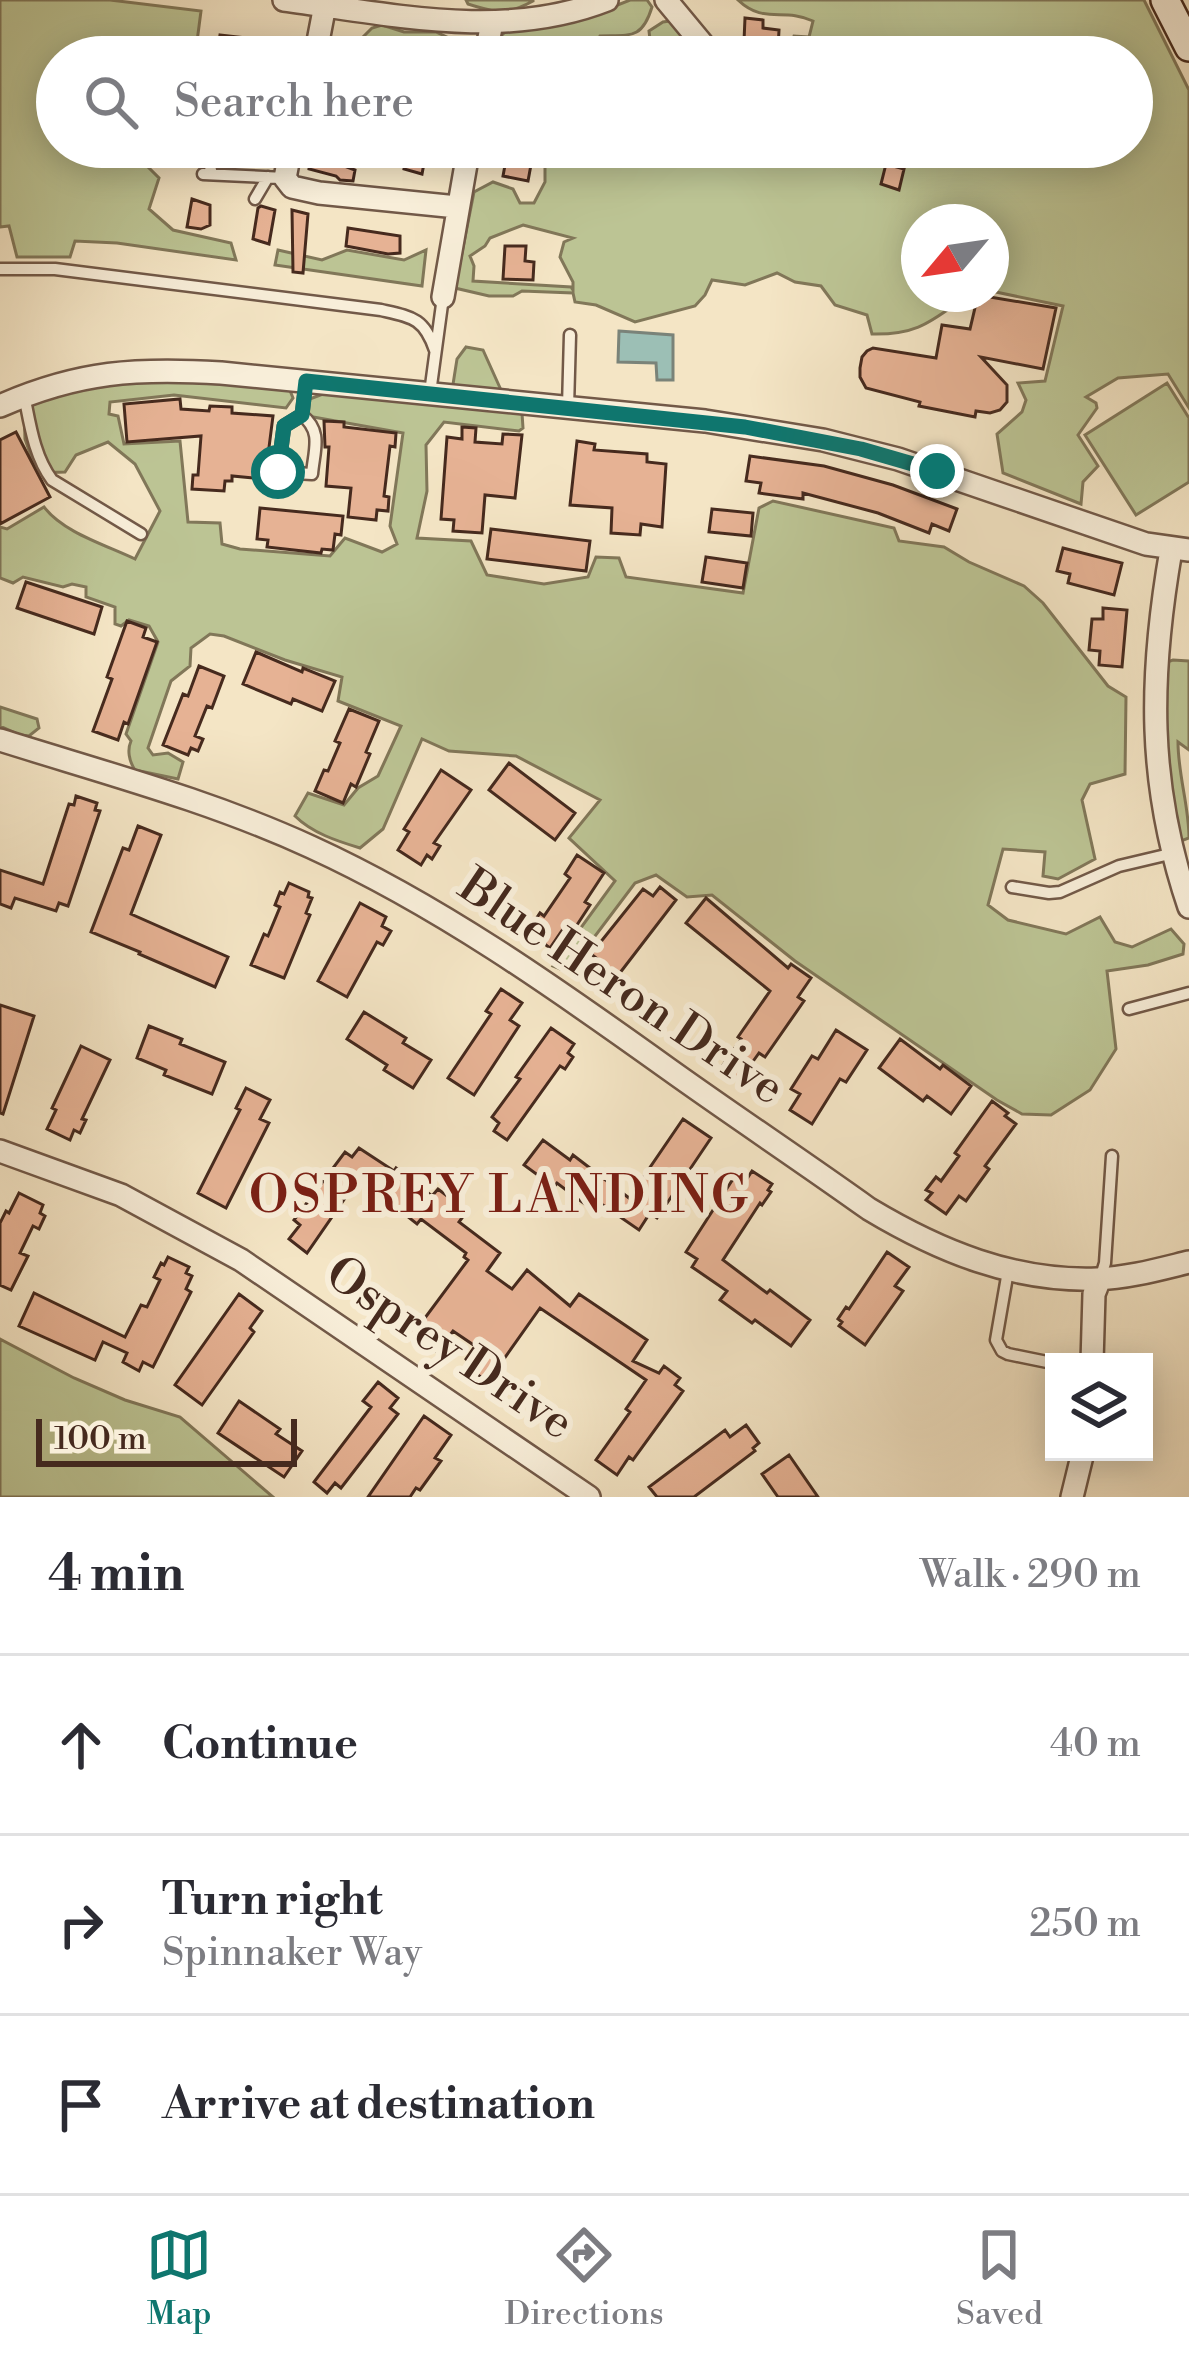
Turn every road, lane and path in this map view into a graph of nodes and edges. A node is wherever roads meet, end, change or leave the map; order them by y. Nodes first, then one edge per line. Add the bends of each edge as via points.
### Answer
1 (284, 0) edge
2 (607, 0) edge
3 (666, 0) edge
4 (1165, 0) edge
5 (325, 5) junction
6 (492, 23) junction
7 (319, 36) edge
8 (489, 36) edge
9 (697, 36) edge
10 (1189, 47) edge
11 (207, 168) edge
12 (280, 168) edge
13 (465, 168) edge
14 (276, 177) junction
15 (255, 200) dead end
16 (457, 207) junction
17 (0, 269) edge
18 (443, 297) joint
19 (571, 335) dead end
20 (435, 350) junction
21 (306, 381) junction
22 (430, 393) junction
23 (24, 395) junction
24 (0, 406) edge
25 (568, 407) junction
26 (302, 415) junction
27 (141, 534) dead end
28 (1180, 550) edge
29 (0, 740) edge
30 (1174, 853) junction
31 (1012, 887) dead end
32 (1189, 907) edge
33 (1189, 993) edge
34 (1129, 1009) dead end
35 (0, 1151) edge
36 (1112, 1156) dead end
37 (1189, 1262) edge
38 (1008, 1271) junction
39 (1100, 1279) junction
40 (1092, 1353) edge
41 (1045, 1362) edge
42 (1081, 1461) edge
43 (589, 1497) edge
44 (1072, 1497) edge

1 - 5 street
2 - 6 street via 538,20
3 - 9 street
4 - 10 main road
5 - 6 street
5 - 7 street
6 - 8 street
11 - 14 lane
12 - 14 street
13 - 16 street
14 - 15 lane
14 - 16 street via 302,190
16 - 18 street
17 - 20 lane via 381,310 424,325
18 - 20 lane
19 - 25 lane
20 - 22 lane
21 - 22 street
21 - 23 street via 136,370
21 - 26 lane
22 - 25 street
23 - 24 street
23 - 27 lane via 52,481
25 - 28 street via 861,449
26 - 26 lane via 284,426 278,472 312,474 316,432
28 - 30 street via 1156,658 1154,719
29 - 38 street, Blue Heron Drive via 215,808 341,861 482,942 869,1209
30 - 31 lane via 1060,892
30 - 32 street
33 - 34 lane
35 - 43 street, Osprey Drive via 121,1195 242,1260
36 - 39 lane
37 - 39 street, Blue Heron Drive
38 - 39 street, Blue Heron Drive
38 - 41 lane via 1001,1351
39 - 40 street
42 - 44 street

